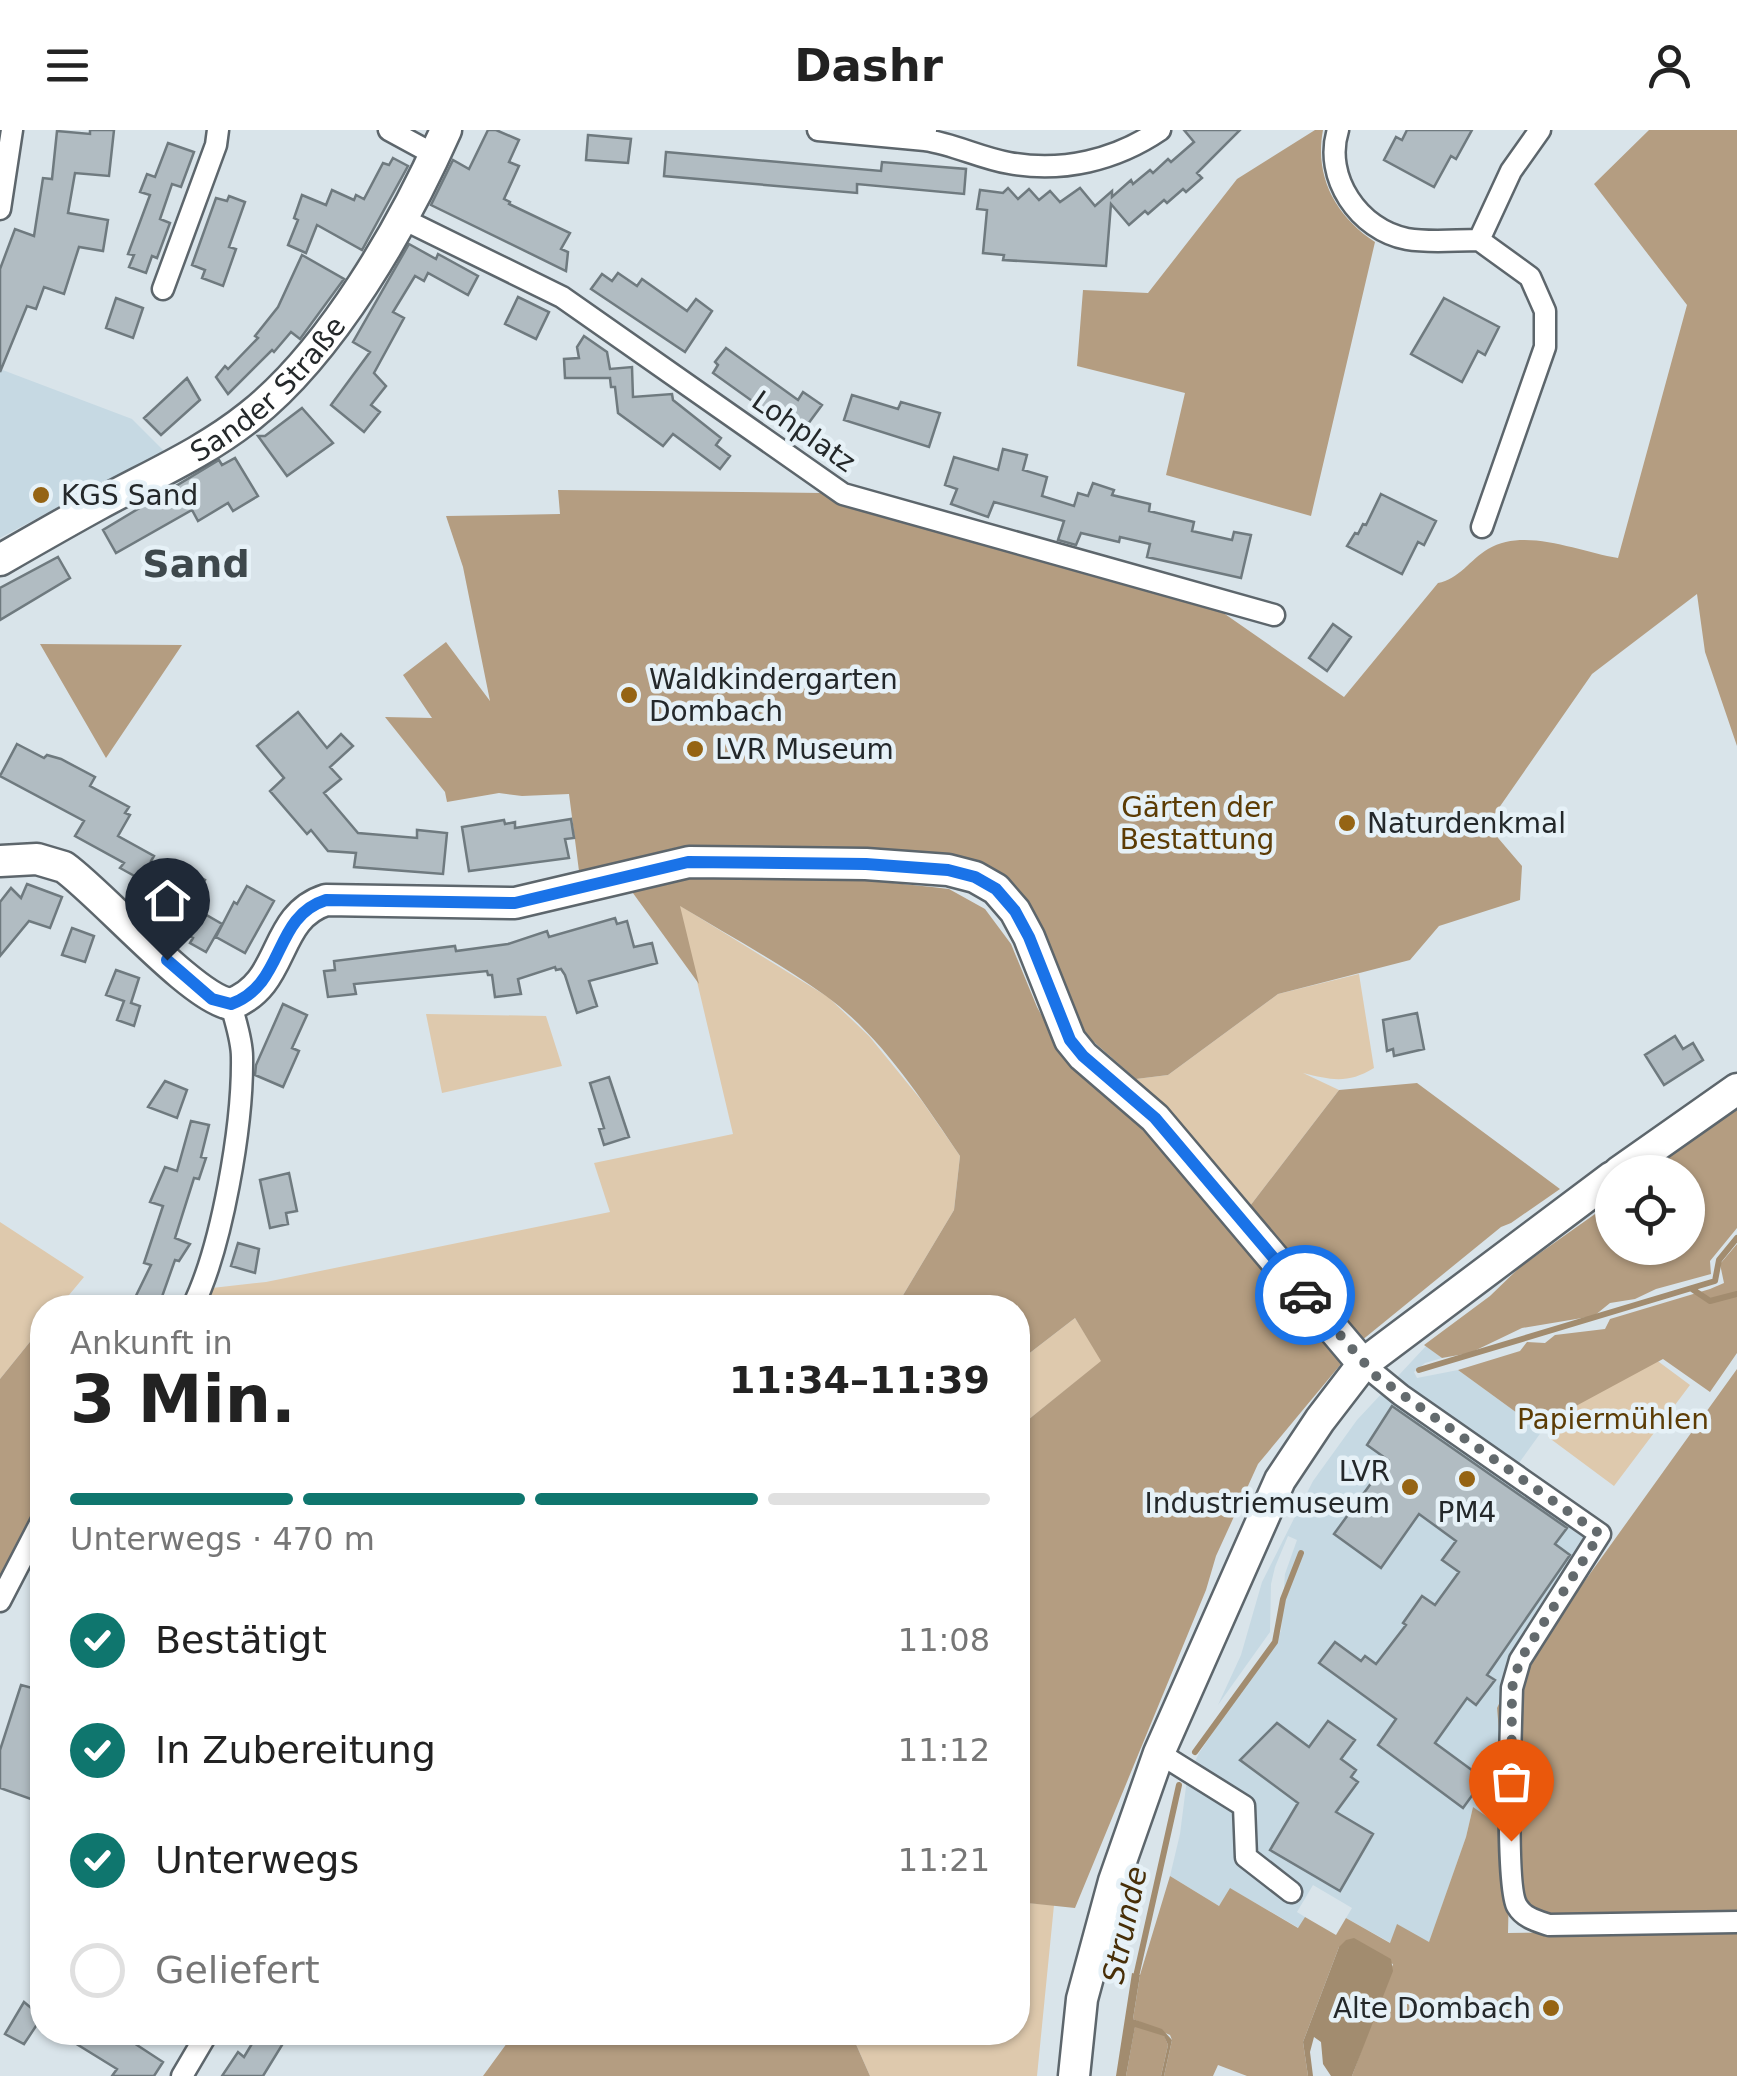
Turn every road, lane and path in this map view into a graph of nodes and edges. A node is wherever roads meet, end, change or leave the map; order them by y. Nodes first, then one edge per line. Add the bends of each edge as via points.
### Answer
1 (12, 130) edge
2 (218, 130) edge
3 (389, 130) edge
4 (818, 130) edge
5 (1160, 130) edge
6 (1338, 130) edge
7 (1540, 130) edge
8 (925, 135) edge
9 (441, 142) edge
10 (0, 209) edge
11 (401, 218) junction
12 (1479, 240) junction
13 (164, 288) dead end
14 (1482, 526) dead end
15 (0, 560) edge
16 (1274, 615) dead end
17 (0, 861) edge
18 (231, 1004) junction
19 (1737, 1089) edge
20 (1643, 1155) edge
21 (1595, 1190) edge
22 (196, 1295) edge
23 (1363, 1364) junction
24 (30, 1543) edge
25 (0, 1602) edge
26 (1159, 1753) junction
27 (1291, 1892) dead end
28 (1737, 1922) edge
29 (200, 2045) edge
30 (182, 2076) edge
31 (1074, 2076) edge

1 - 10 street
2 - 13 street
3 - 9 street
4 - 8 street
5 - 8 street via 1105,158 1048,167 1008,163
6 - 12 street via 1339,178 1363,217 1406,238
7 - 12 street via 1511,171
9 - 11 main road, Sander Straße
11 - 15 main road, Sander Straße via 339,318 251,416
11 - 16 street, Lohplatz via 562,296 843,494
12 - 14 street via 1530,277 1545,311 1545,347
17 - 18 main road via 37,859 64,867 212,999
18 - 22 street via 242,1057 232,1164
18 - 23 main road via 262,984 302,912 326,900 515,903 688,862 866,864 975,877 1015,911 1070,1040 1155,1118
19 - 20 main road
21 - 23 main road
23 - 26 main road via 1264,1510
23 - 28 street via 1600,1534 1520,1660 1512,1688 1517,1907 1550,1925
24 - 25 street
26 - 27 street via 1244,1806 1246,1858
26 - 31 main road via 1096,1938
29 - 30 street

